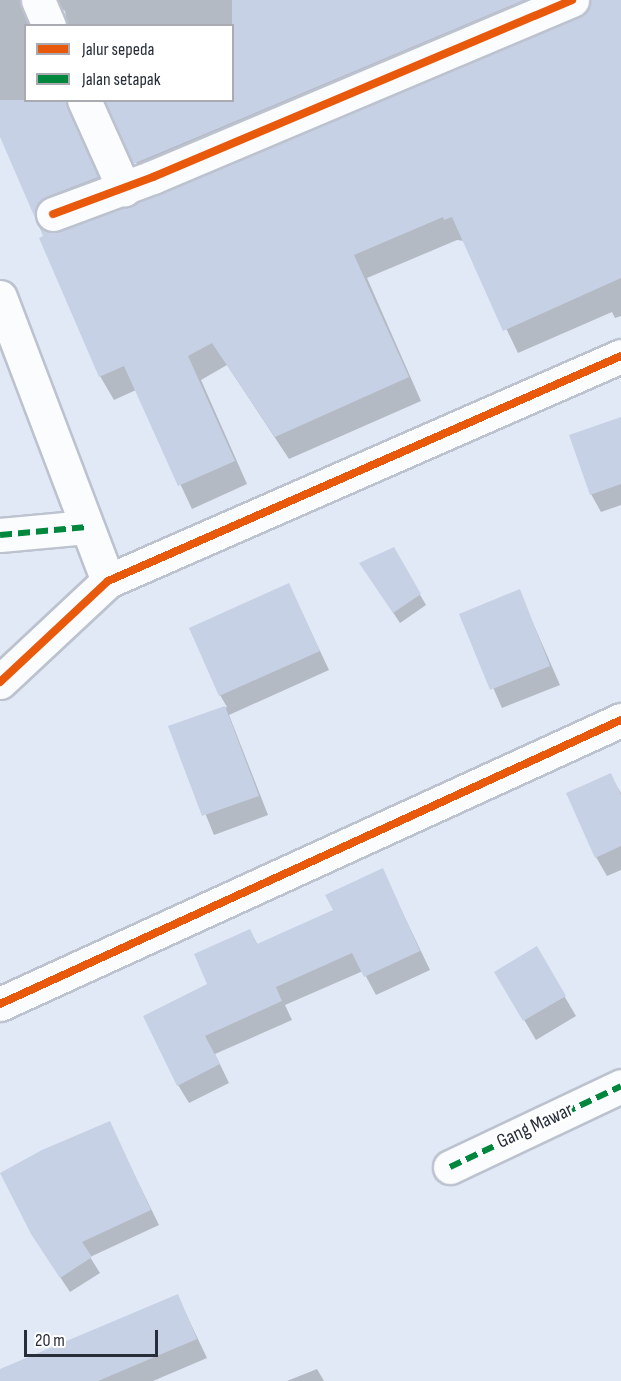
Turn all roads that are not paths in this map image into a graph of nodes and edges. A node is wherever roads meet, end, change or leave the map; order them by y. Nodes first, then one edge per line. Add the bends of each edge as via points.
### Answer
1 (38, 0) edge
2 (572, 0) edge
3 (49, 24) edge
4 (85, 102) edge
5 (124, 189) junction
6 (52, 214) dead end
7 (0, 297) edge
8 (621, 356) edge
9 (87, 527) junction
10 (0, 535) edge
11 (108, 582) junction
12 (0, 682) edge
13 (621, 720) edge
14 (0, 1004) edge
15 (621, 1086) edge
16 (450, 1167) dead end

1 - 3 street
2 - 5 street
4 - 5 street
5 - 6 street
7 - 9 street
8 - 11 street
9 - 10 street
9 - 11 street
11 - 12 street
13 - 14 street
15 - 16 street, Gang Mawar

